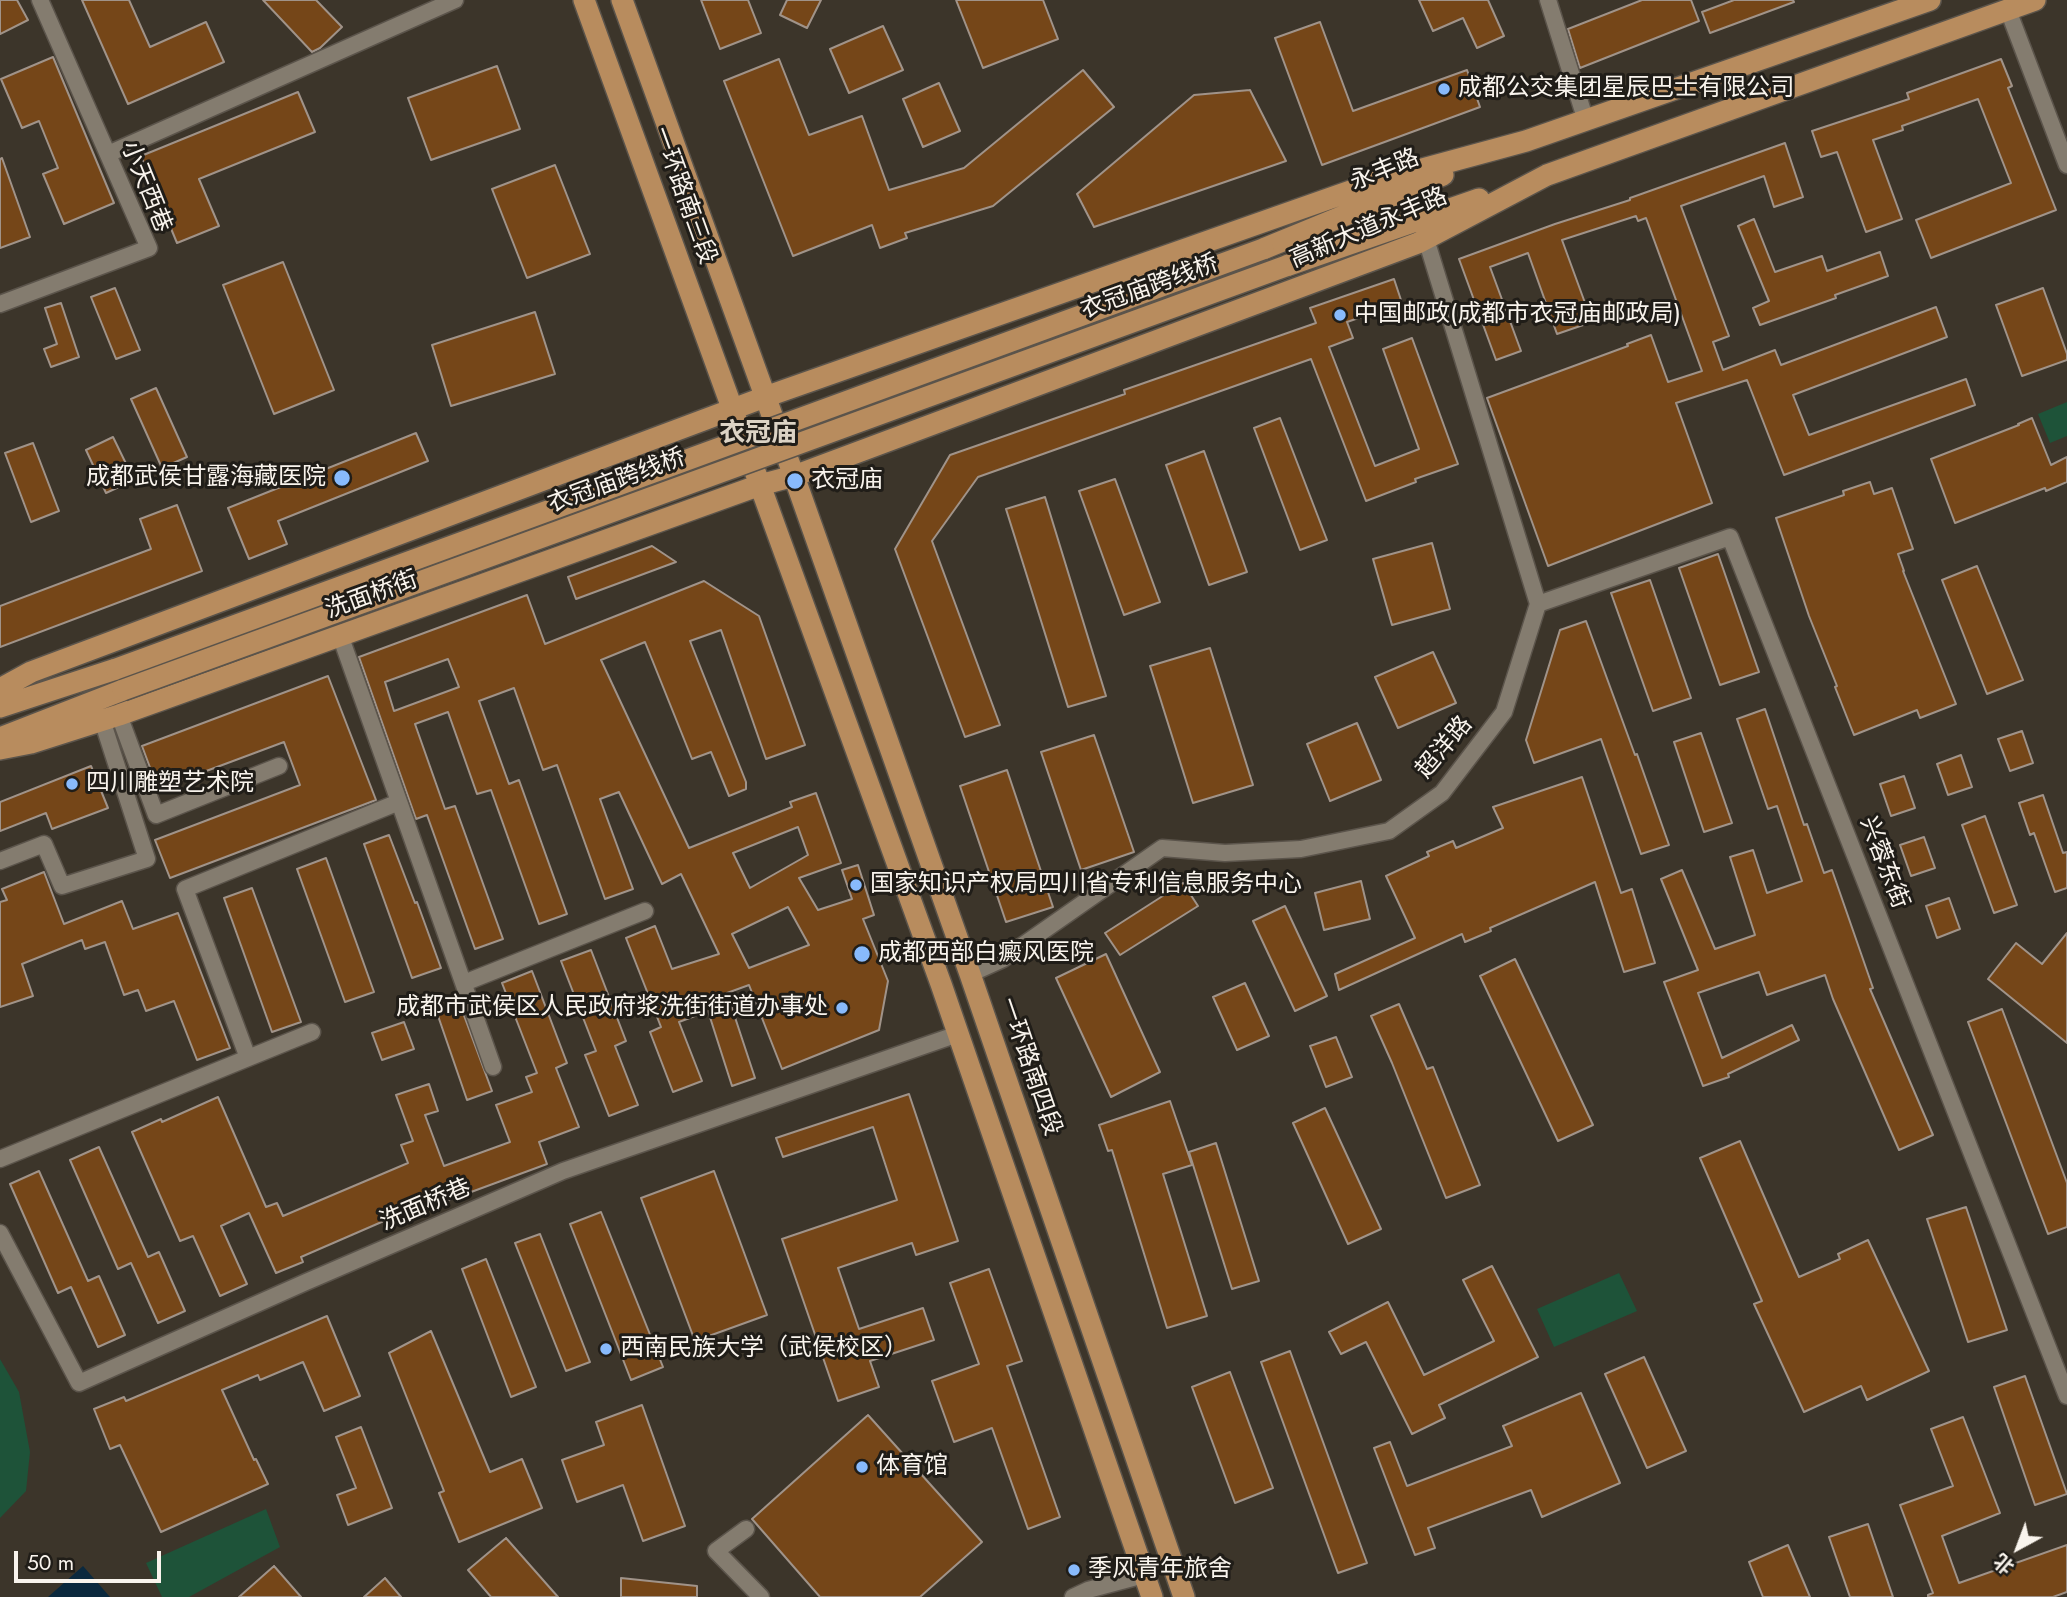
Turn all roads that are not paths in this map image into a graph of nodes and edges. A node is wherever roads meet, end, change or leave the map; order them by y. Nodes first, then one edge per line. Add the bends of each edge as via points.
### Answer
1 (40, 0) edge
2 (455, 0) edge
3 (584, 0) edge
4 (622, 0) edge
5 (1548, 0) edge
6 (1930, 0) edge
7 (2035, 0) edge
8 (2008, 10) junction
9 (1586, 121) junction
10 (1526, 141) junction
11 (108, 154) junction
12 (2067, 165) edge
13 (1547, 176) junction
14 (1426, 239) junction
15 (1263, 249) joint
16 (0, 304) edge
17 (765, 397) junction
18 (733, 409) junction
19 (794, 476) junction
20 (760, 485) junction
21 (1538, 604) junction
22 (340, 635) junction
23 (0, 689) edge
24 (0, 707) edge
25 (110, 717) junction
26 (0, 738) edge
27 (0, 749) edge
28 (279, 766) dead end
29 (399, 802) junction
30 (0, 861) edge
31 (645, 911) dead end
32 (970, 974) junction
33 (464, 983) junction
34 (312, 1032) dead end
35 (958, 1034) junction
36 (248, 1058) junction
37 (493, 1067) dead end
38 (0, 1159) edge
39 (0, 1233) edge
40 (2067, 1396) edge
41 (746, 1529) dead end
42 (1144, 1575) junction
43 (761, 1597) edge
44 (1073, 1597) edge
45 (1153, 1597) edge
46 (1184, 1597) edge

1 - 11 street, 小天西巷
2 - 11 street
3 - 18 main road, 一环路南三段
4 - 17 main road, 一环路南三段
5 - 9 street
6 - 9 main road, 高新大道永丰路
7 - 8 main road, 高新大道永丰路
8 - 12 street
8 - 13 main road, 高新大道永丰路
9 - 10 main road, 高新大道永丰路
10 - 15 main road, 永丰路
10 - 17 main road, 高新大道永丰路 via 1382,180
11 - 16 street, 小天西巷 via 149,248
13 - 14 main road, 高新大道永丰路
13 - 26 main road, 衣冠庙跨线桥, bridge via 1286,266
14 - 19 main road, 高新大道永丰路
14 - 21 street
15 - 24 main road, 衣冠庙跨线桥, bridge via 116,669
17 - 18 main road, 高新大道永丰路
17 - 19 main road, 一环路南四段
18 - 20 main road
18 - 23 main road, 洗面桥街 via 31,672
19 - 20 main road, 高新大道永丰路
19 - 32 main road, 一环路南四段
20 - 22 main road, 洗面桥街
20 - 35 main road
21 - 32 street, 超洋路 via 1504,712 1442,793 1389,831 1301,849 1225,853 1162,848 1003,959
21 - 40 street, 兴蓉东街 via 1730,537
22 - 25 main road, 洗面桥街
22 - 29 street
25 - 27 main road, 洗面桥街
25 - 28 street via 156,815
25 - 30 street via 147,859 62,886 44,844
29 - 33 street
29 - 36 street via 185,889
31 - 33 street
32 - 46 main road, 一环路南四段
33 - 37 street
34 - 36 street
35 - 39 street, 洗面桥巷 via 563,1171 79,1383
35 - 42 main road
36 - 38 street
41 - 43 street via 716,1551
42 - 44 street
42 - 45 main road

